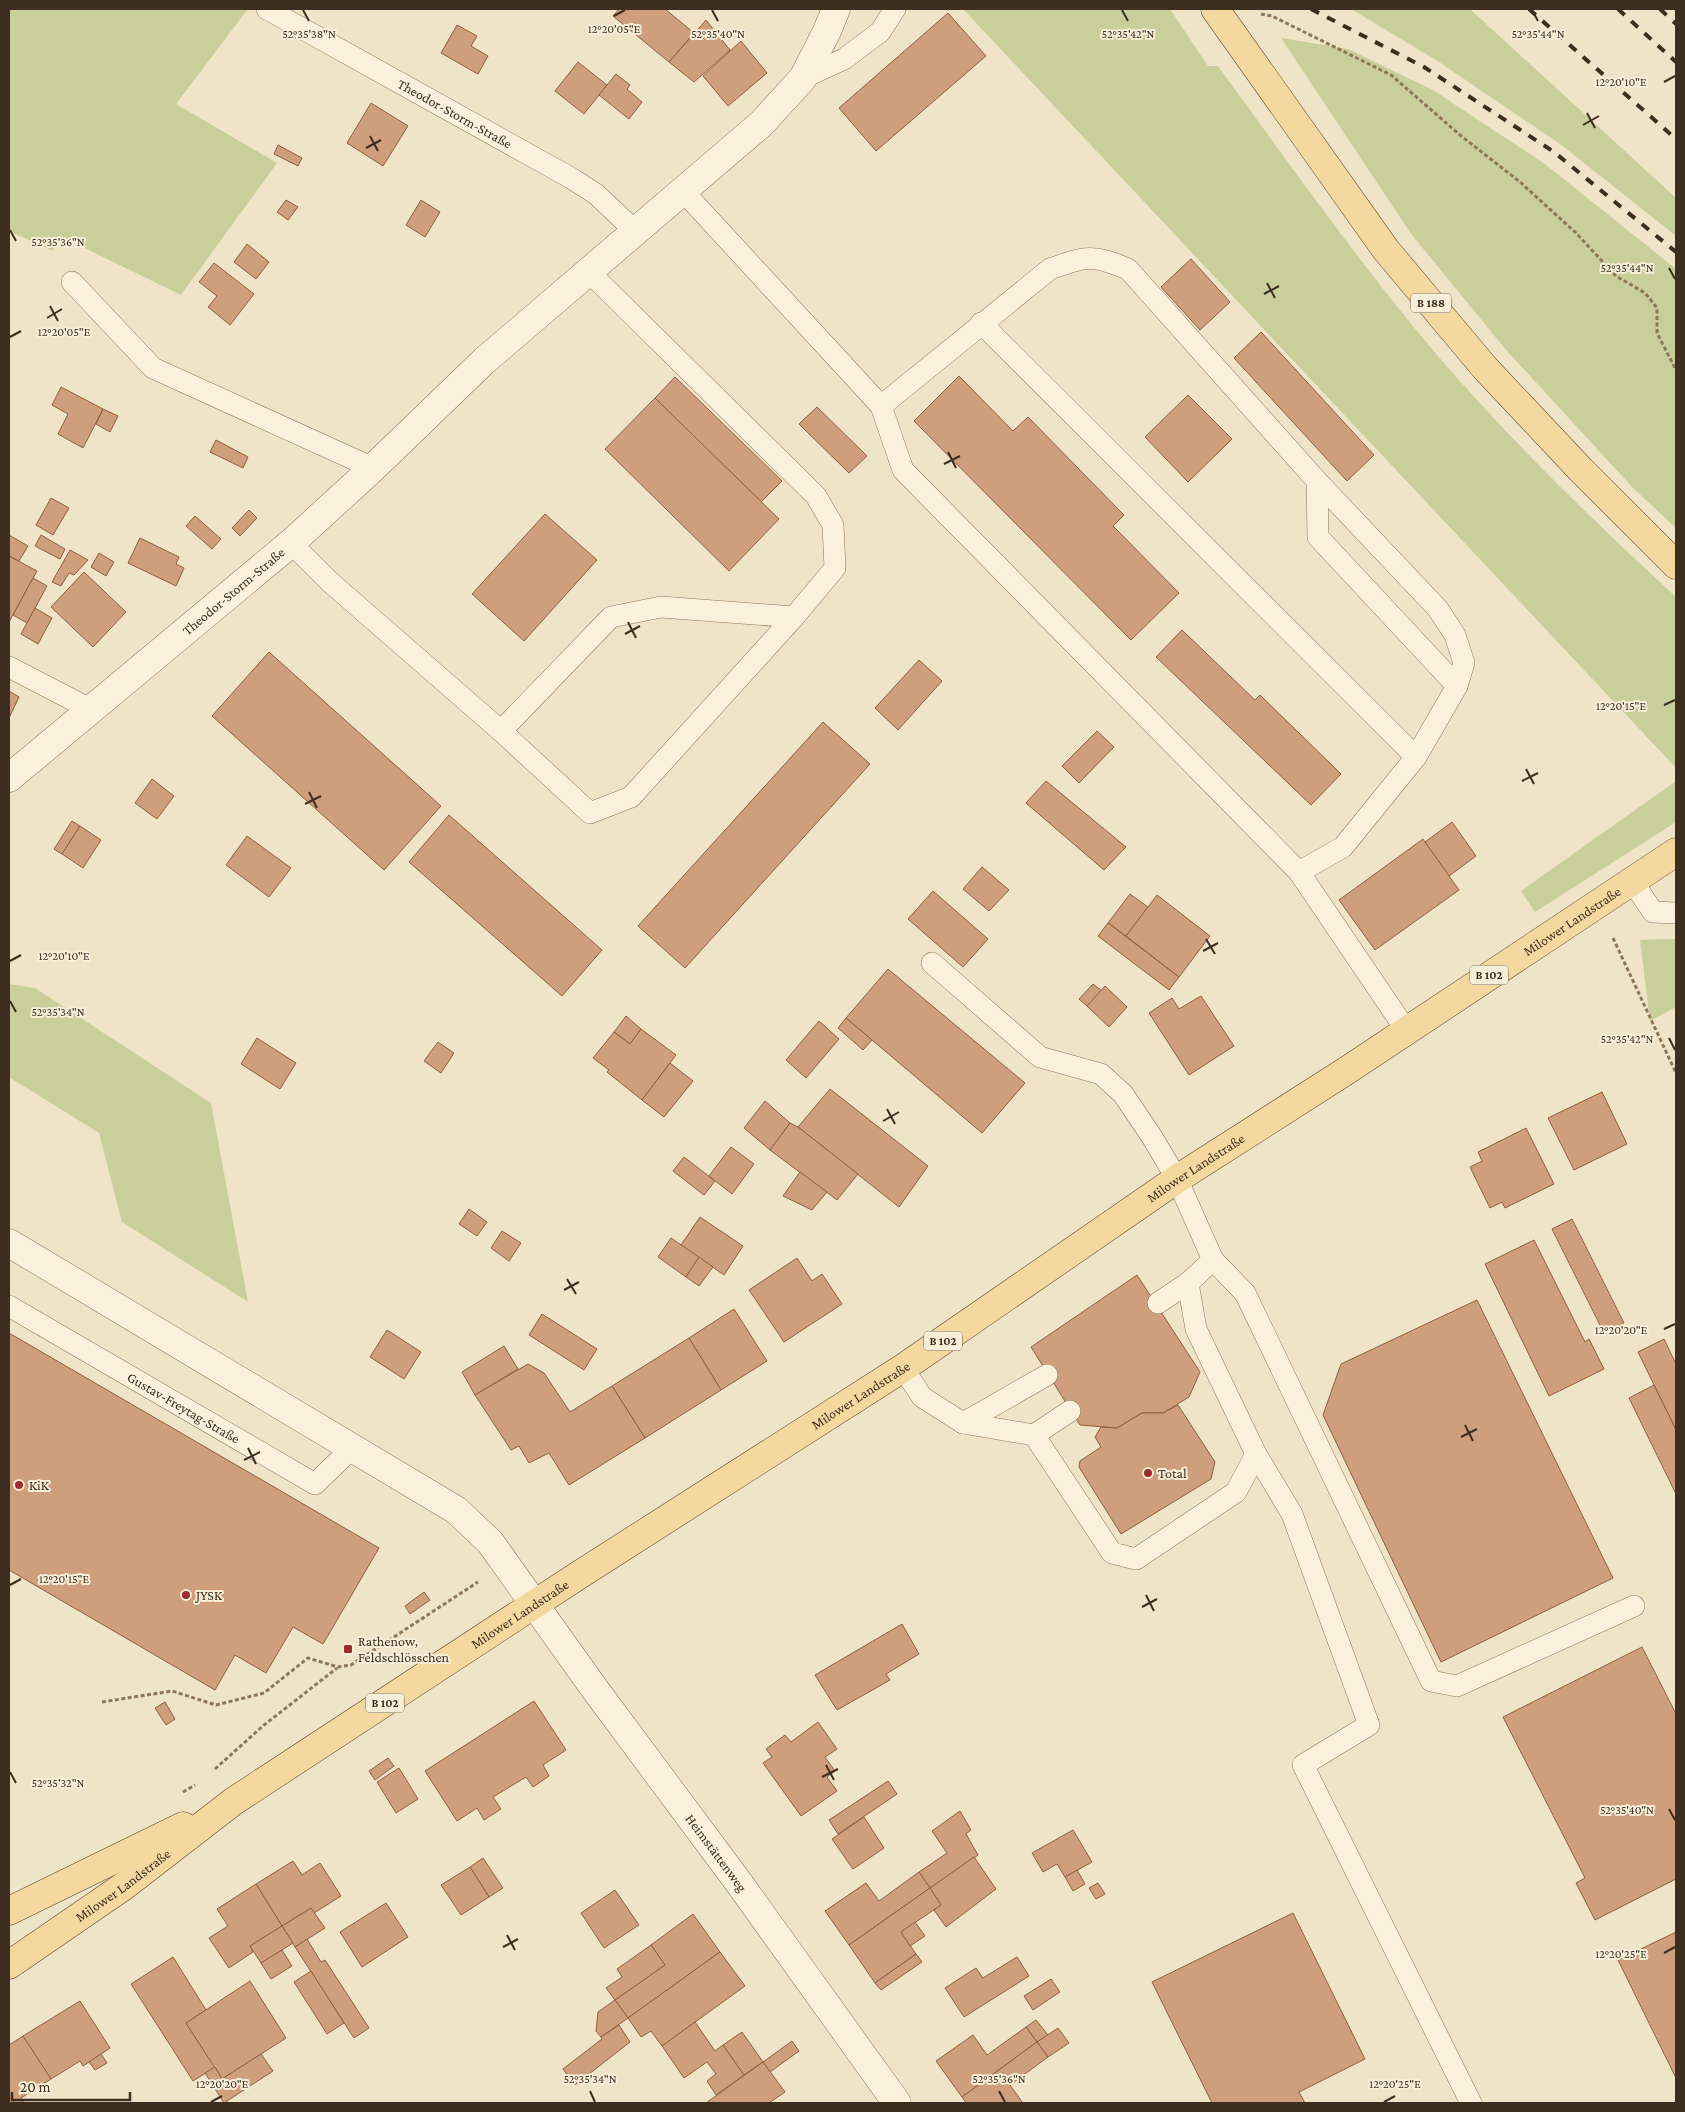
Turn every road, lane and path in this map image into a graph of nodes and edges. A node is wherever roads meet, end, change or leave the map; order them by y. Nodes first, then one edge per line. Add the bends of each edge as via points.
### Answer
1 (267, 9) edge
2 (836, 9) edge
3 (895, 9) edge
4 (1217, 11) edge
5 (1256, 13) dead end
6 (803, 78) junction
7 (683, 191) junction
8 (635, 231) junction
9 (589, 272) junction
10 (72, 282) dead end
11 (981, 323) junction
12 (1676, 370) edge
13 (881, 406) junction
14 (373, 468) junction
15 (1317, 481) junction
16 (291, 543) junction
17 (1676, 565) edge
18 (794, 617) junction
19 (9, 667) edge
20 (1457, 686) junction
21 (92, 710) junction
22 (501, 731) junction
23 (1416, 756) junction
24 (9, 778) edge
25 (1676, 852) edge
26 (1299, 872) junction
27 (1632, 882) junction
28 (1676, 913) edge
29 (1612, 938) dead end
30 (932, 963) dead end
31 (1406, 1030) junction
32 (1676, 1073) edge
33 (1176, 1179) junction
34 (9, 1243) edge
35 (1213, 1260) junction
36 (1188, 1283) junction
37 (1158, 1303) dead end
38 (9, 1306) edge
39 (903, 1368) junction
40 (1047, 1375) dead end
41 (1070, 1411) dead end
42 (963, 1423) junction
43 (1034, 1435) junction
44 (352, 1448) junction
45 (1256, 1454) junction
46 (506, 1564) junction
47 (535, 1604) junction
48 (1634, 1606) dead end
49 (338, 1667) junction
50 (102, 1702) dead end
51 (210, 1774) dead end
52 (203, 1781) dead end
53 (177, 1795) dead end
54 (234, 1801) junction
55 (9, 1911) edge
56 (9, 1965) edge
57 (897, 2103) edge
58 (1471, 2103) edge

1 - 8 lane, Theodor-Storm-Straße via 571,178 596,194
2 - 6 street, Theodor-Storm-Straße
3 - 6 lane via 880,32 844,59
4 - 17 main road, B 188 via 1386,250 1485,368
5 - 12 path via 1272,16 1391,75 1520,182 1576,233 1616,276 1645,294 1657,308 1657,333
6 - 7 street, Theodor-Storm-Straße via 761,124
7 - 8 street, Theodor-Storm-Straße
7 - 13 lane
8 - 9 street, Theodor-Storm-Straße
9 - 14 street, Theodor-Storm-Straße via 484,362
9 - 18 lane via 816,496 833,525 835,568
10 - 14 lane via 153,368
11 - 13 lane
11 - 15 lane via 1050,268 1083,257 1104,260 1128,269
11 - 23 lane
13 - 26 lane via 903,470
14 - 16 street, Theodor-Storm-Straße
15 - 20 lane via 1318,537
15 - 20 lane via 1438,608 1456,635 1464,663
16 - 21 street, Theodor-Storm-Straße
16 - 22 lane via 330,582
18 - 22 lane via 661,607 611,617
18 - 22 lane via 631,797 590,813
19 - 21 lane
20 - 23 lane
21 - 24 street, Theodor-Storm-Straße
23 - 26 lane via 1343,847
25 - 27 main road, B 102
26 - 31 lane
27 - 28 lane via 1653,912
27 - 31 main road, Milower Landstraße / B 102
29 - 32 path
30 - 33 lane via 1040,1057 1101,1074 1123,1094
31 - 33 main road, Milower Landstraße / B 102
33 - 35 lane
33 - 39 main road, Milower Landstraße / B 102
34 - 44 street
35 - 36 lane
35 - 48 lane via 1245,1293 1431,1681 1457,1686
36 - 37 lane
36 - 45 lane via 1189,1334
38 - 44 lane, Gustav-Freytag-Straße via 315,1484
39 - 42 lane via 922,1397
39 - 47 main road, Milower Landstraße / B 102
40 - 42 lane
41 - 43 lane
42 - 43 lane
43 - 45 lane via 1112,1553 1136,1559 1236,1492
44 - 46 street via 456,1510 490,1542
45 - 58 lane via 1292,1514 1369,1725 1303,1765
46 - 47 street
46 - 49 path via 351,1664
47 - 54 main road, Milower Landstraße / B 102
47 - 57 street, Heimstättenweg
49 - 50 path via 308,1658 264,1693 216,1705 172,1691
49 - 51 path via 264,1725
52 - 53 path
54 - 55 main road, Milower Landstraße / B 102
54 - 56 main road, Milower Landstraße / B 102 via 124,1886

